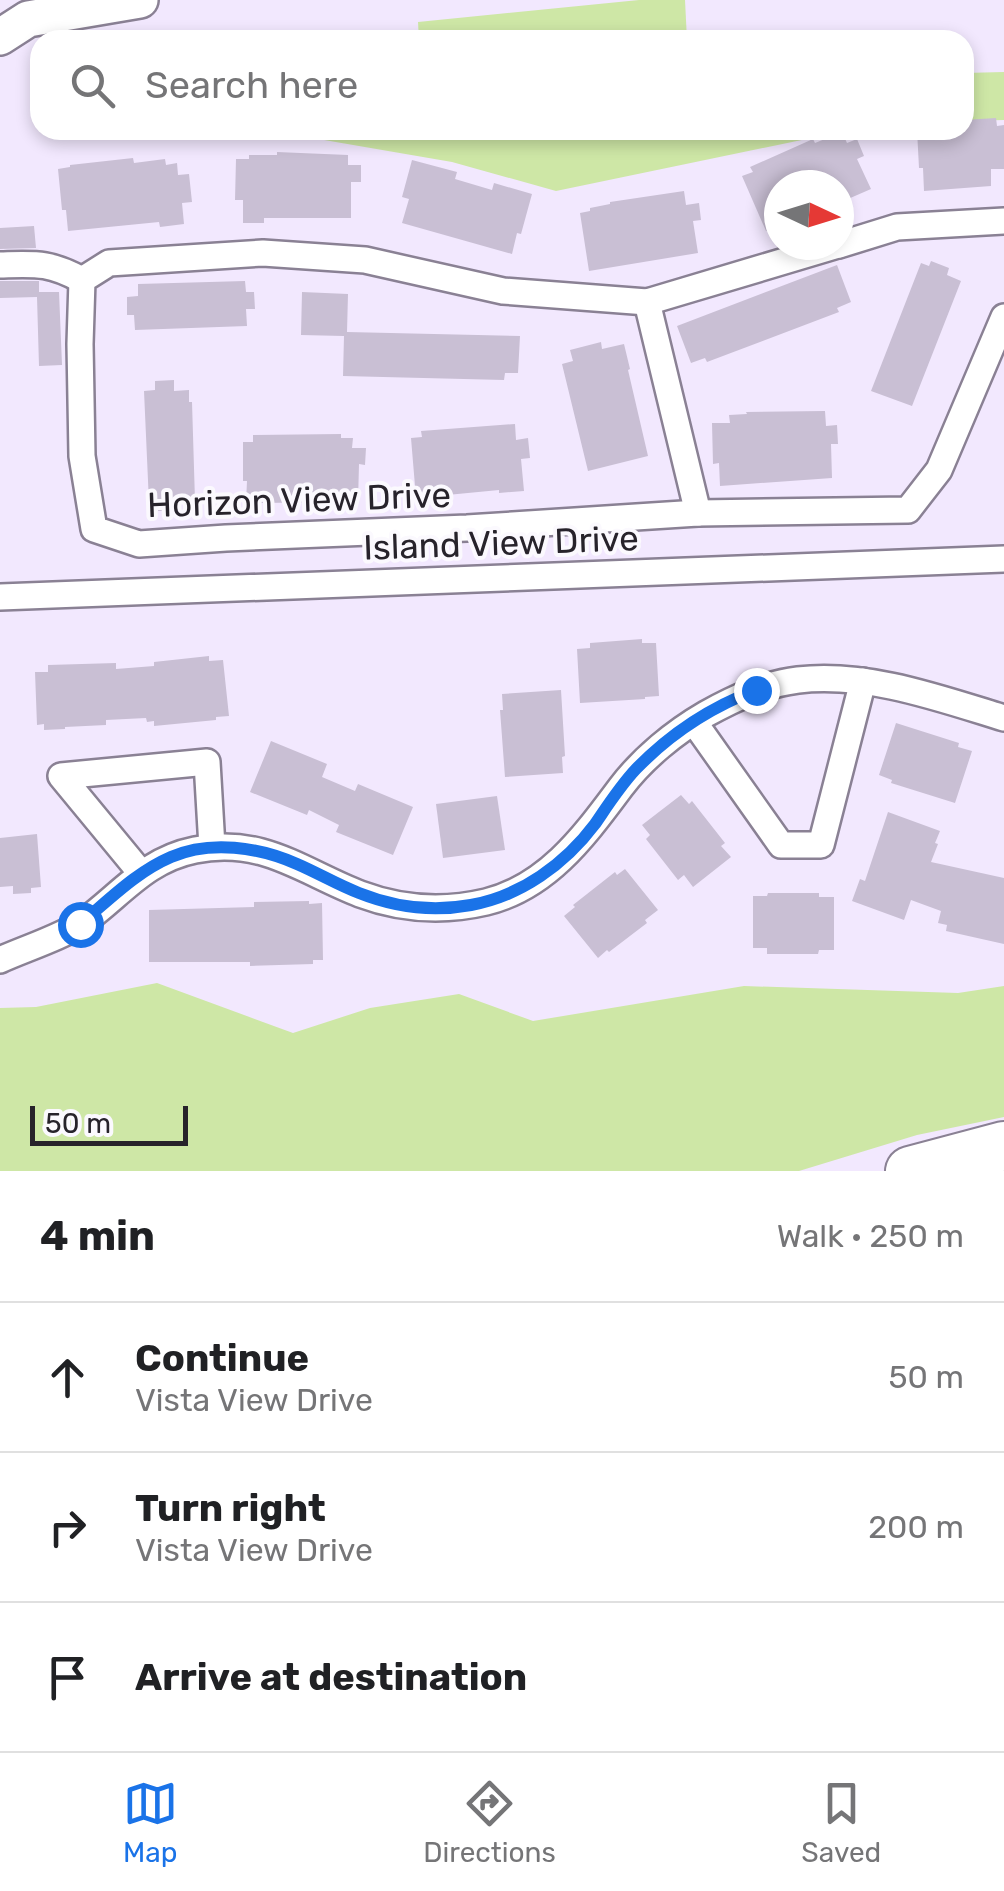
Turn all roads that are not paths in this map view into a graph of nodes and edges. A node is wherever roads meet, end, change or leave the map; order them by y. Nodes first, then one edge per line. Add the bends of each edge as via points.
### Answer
1 (140, 0) edge
2 (0, 37) edge
3 (1004, 222) edge
4 (854, 240) edge
5 (788, 260) edge
6 (0, 266) edge
7 (82, 280) junction
8 (647, 302) junction
9 (1004, 317) edge
10 (698, 513) junction
11 (1004, 559) edge
12 (0, 597) edge
13 (862, 680) junction
14 (1004, 718) edge
15 (694, 722) junction
16 (212, 848) junction
17 (141, 873) junction
18 (0, 960) edge
19 (1004, 1146) edge
20 (910, 1171) edge

1 - 2 street via 28,19
3 - 4 street via 897,227
5 - 8 street
6 - 7 street via 41,263
7 - 8 street via 109,263 262,253 366,260 503,291
7 - 10 street, Horizon View Drive via 82,456 94,529 139,544
8 - 10 street
9 - 10 street, Horizon View Drive via 939,470 908,510
11 - 12 street, Island View Drive
13 - 14 street
13 - 15 street via 776,684
13 - 15 street via 821,845 781,845
15 - 16 street via 638,766 560,860 490,901 452,908 400,905 359,894 281,857
16 - 17 street via 175,855
16 - 17 street via 207,762 61,776
17 - 18 street via 80,924
19 - 20 highway

